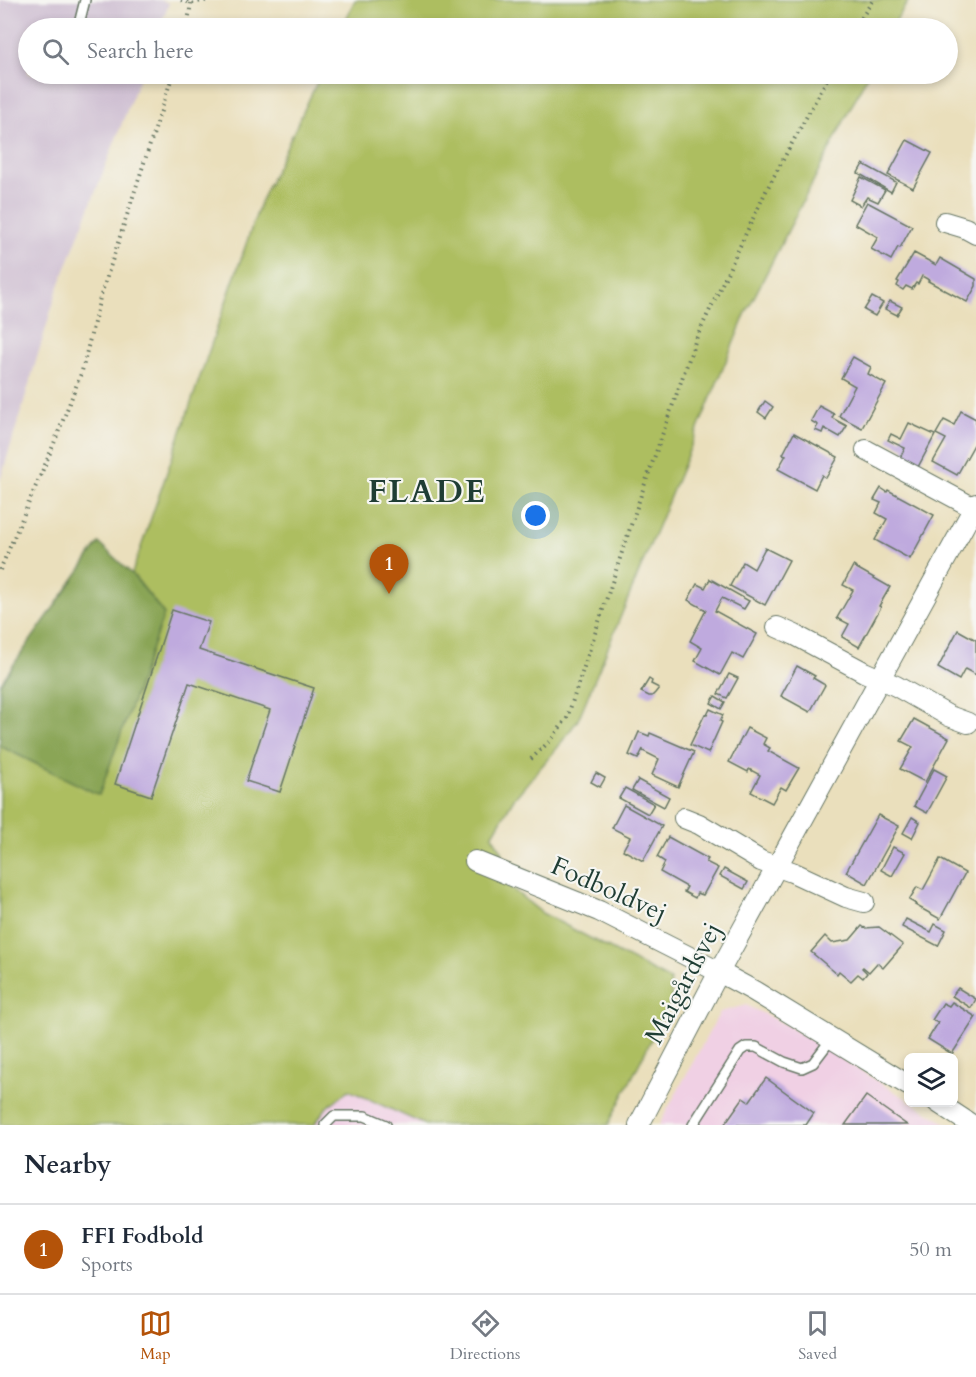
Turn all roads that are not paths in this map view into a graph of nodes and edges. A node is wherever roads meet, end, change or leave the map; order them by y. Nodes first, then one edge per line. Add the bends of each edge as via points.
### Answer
1 (85, 0) edge
2 (80, 18) edge
3 (945, 222) dead end
4 (976, 234) edge
5 (866, 450) dead end
6 (975, 506) edge
7 (777, 627) dead end
8 (880, 679) junction
9 (968, 723) dead end
10 (684, 818) dead end
11 (475, 861) dead end
12 (777, 866) junction
13 (864, 902) dead end
14 (719, 972) junction
15 (832, 1038) junction
16 (904, 1082) edge
17 (942, 1107) edge
18 (959, 1122) edge
19 (325, 1125) edge
20 (386, 1125) edge
21 (639, 1125) edge
22 (693, 1125) edge

1 - 2 lane
3 - 4 street
5 - 6 street, Maigårdsvej
6 - 8 street, Maigårdsvej
7 - 8 street
8 - 9 street
8 - 12 street, Maigårdsvej
10 - 12 street
11 - 14 street, Fodboldvej via 598,911
12 - 13 street
12 - 14 street, Maigårdsvej
14 - 15 street, Fodboldvej
14 - 21 street, Maigårdsvej
15 - 16 street, Fodboldvej
15 - 22 lane via 813,1063 802,1068 756,1047 746,1047
17 - 18 street
19 - 20 lane via 334,1116 365,1116

